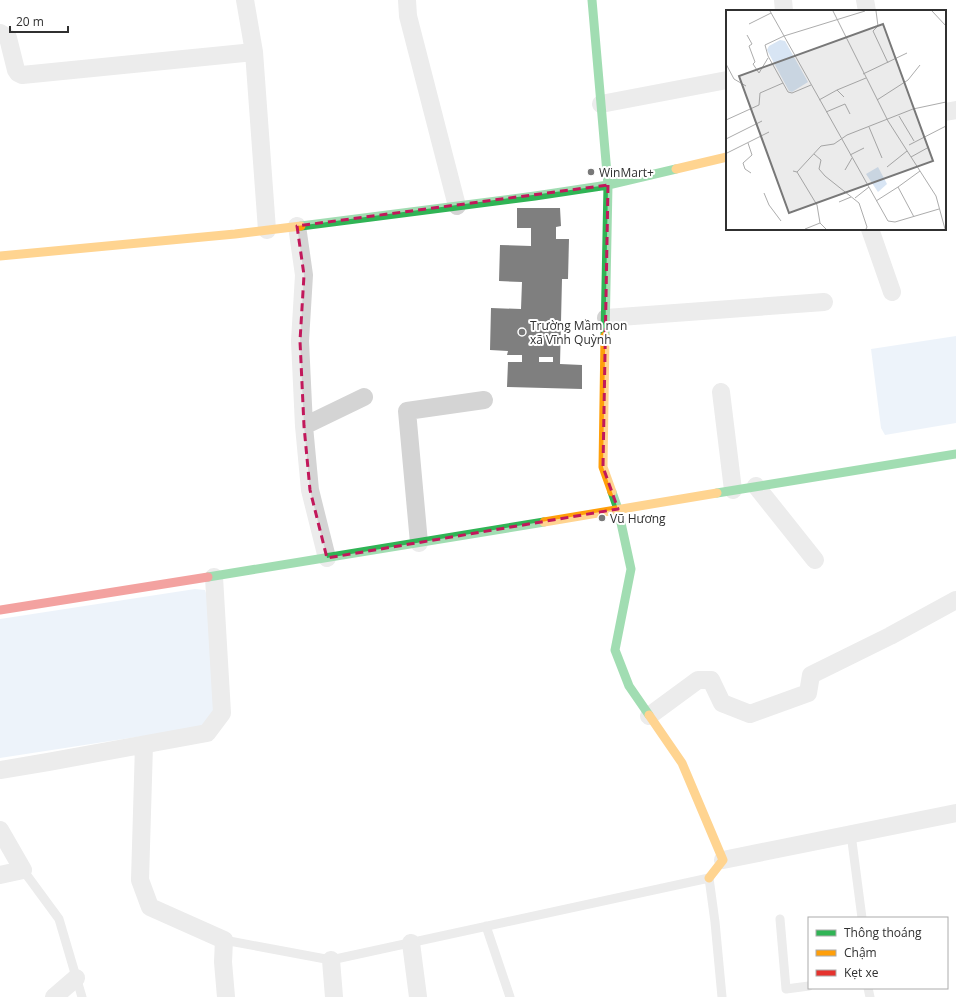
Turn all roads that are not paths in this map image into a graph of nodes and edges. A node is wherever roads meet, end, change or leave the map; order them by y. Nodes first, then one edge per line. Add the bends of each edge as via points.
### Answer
1 (245, 0) edge
2 (407, 0) edge
3 (592, 0) edge
4 (783, 0) edge
5 (865, 0) edge
6 (784, 10) edge
7 (867, 10) edge
8 (0, 33) edge
9 (254, 52) junction
10 (726, 80) edge
11 (601, 104) junction
12 (956, 110) edge
13 (946, 112) edge
14 (726, 157) edge
15 (608, 185) junction
16 (457, 206) junction
17 (297, 226) junction
18 (268, 230) junction
19 (870, 230) edge
20 (0, 256) edge
21 (892, 292) dead end
22 (824, 302) dead end
23 (606, 318) junction
24 (720, 392) dead end
25 (364, 397) dead end
26 (484, 400) dead end
27 (304, 426) junction
28 (956, 454) edge
29 (756, 486) junction
30 (733, 490) junction
31 (618, 509) junction
32 (419, 543) junction
33 (327, 558) junction
34 (815, 560) dead end
35 (214, 577) junction
36 (956, 600) edge
37 (0, 610) edge
38 (649, 716) junction
39 (144, 745) junction
40 (0, 770) edge
41 (956, 813) edge
42 (0, 830) edge
43 (851, 834) junction
44 (723, 860) junction
45 (24, 870) junction
46 (0, 875) edge
47 (709, 878) junction
48 (862, 917) edge
49 (780, 919) dead end
50 (486, 926) junction
51 (224, 940) junction
52 (411, 943) junction
53 (331, 960) junction
54 (76, 978) junction
55 (808, 986) edge
56 (54, 997) edge
57 (82, 997) edge
58 (226, 997) edge
59 (334, 997) edge
60 (418, 997) edge
61 (510, 997) edge
62 (722, 997) edge

1 - 9 street
2 - 16 street via 408,16
3 - 11 street
4 - 6 street
5 - 7 street
8 - 9 street via 8,38 16,70 22,75
9 - 18 street
10 - 11 street
11 - 15 street
12 - 13 street
14 - 15 street
15 - 16 street
15 - 23 street
16 - 17 street
17 - 18 street
17 - 27 street via 304,275 300,341
18 - 20 street
19 - 21 street
22 - 23 street
23 - 31 street via 603,467
24 - 30 street
25 - 27 street
26 - 32 street via 407,411
27 - 33 street via 310,490
28 - 29 street
29 - 30 street
29 - 34 street
30 - 31 street
31 - 32 street
31 - 38 street via 631,569 615,650 629,686
32 - 33 street
33 - 35 street
35 - 37 street
35 - 39 street via 222,712 206,733
36 - 38 street via 811,675 808,693 750,714 722,703 711,680 698,680
38 - 44 street via 682,763
39 - 40 street
39 - 51 street via 140,880 150,907
41 - 43 street
42 - 45 street
43 - 44 street
43 - 48 lane
44 - 47 street
45 - 46 street
45 - 54 lane via 59,919
47 - 50 lane
47 - 62 lane
49 - 55 lane via 786,989
50 - 52 lane
50 - 61 lane
51 - 53 lane
51 - 58 street
52 - 53 lane
52 - 60 street
53 - 59 street
54 - 56 street
54 - 57 lane

